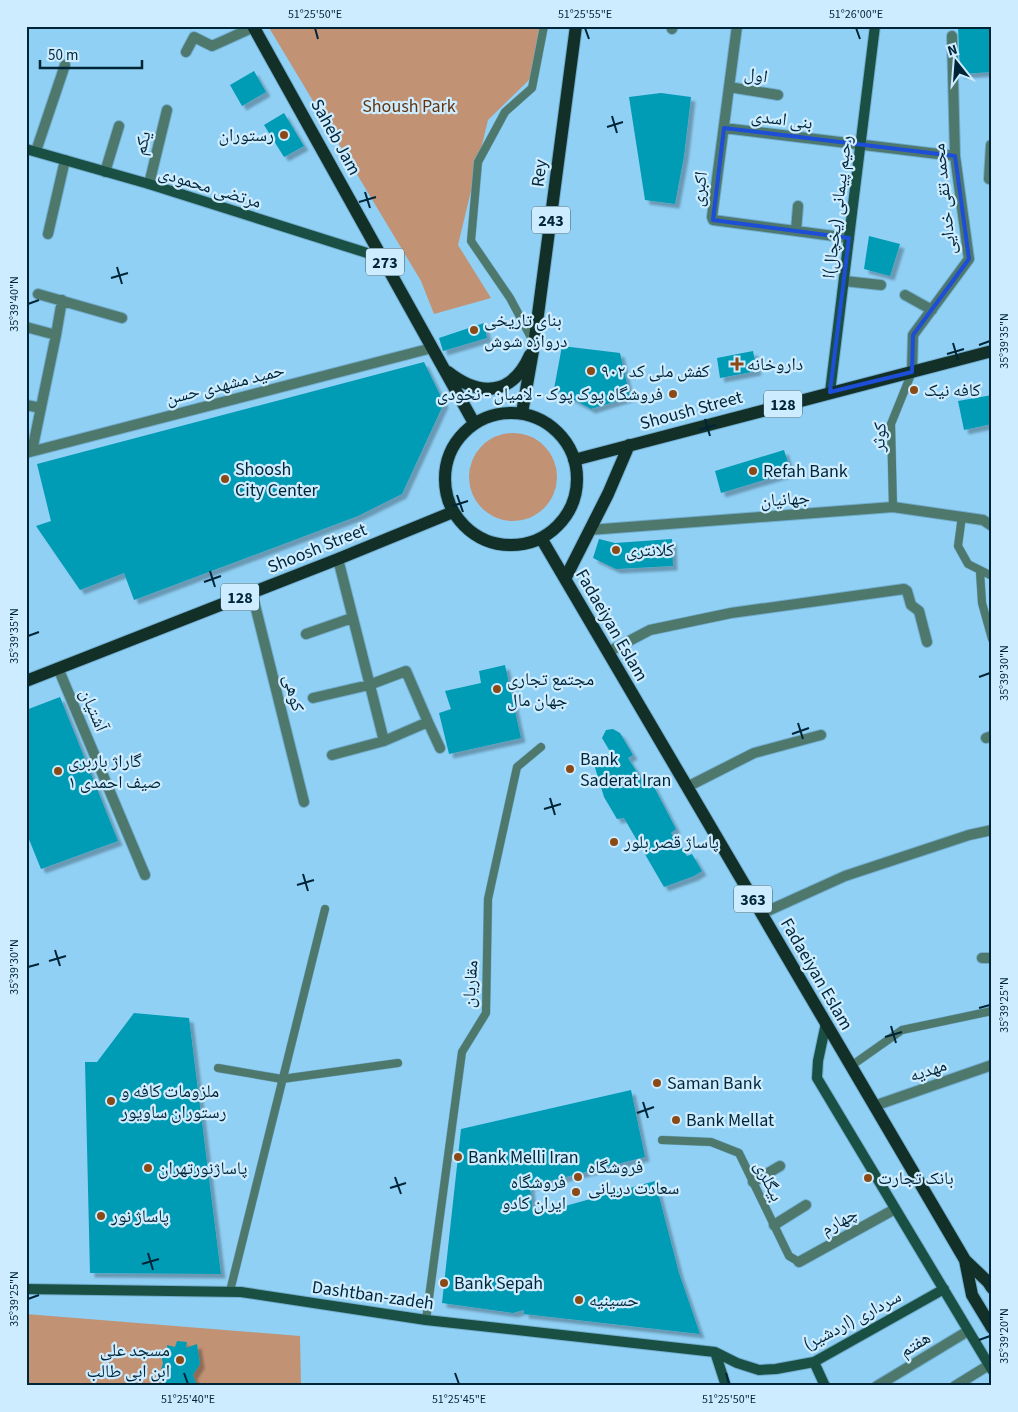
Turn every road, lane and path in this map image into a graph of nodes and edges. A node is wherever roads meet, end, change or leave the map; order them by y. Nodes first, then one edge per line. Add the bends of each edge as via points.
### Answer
1 (544, 26) edge
2 (576, 26) edge
3 (737, 26) edge
4 (875, 26) edge
5 (254, 27) edge
6 (952, 36) dead end
7 (186, 52) dead end
8 (65, 65) dead end
9 (729, 87) junction
10 (778, 95) dead end
11 (167, 110) dead end
12 (119, 126) dead end
13 (724, 128) junction
14 (860, 145) junction
15 (991, 145) edge
16 (31, 150) edge
17 (955, 156) junction
18 (65, 160) junction
19 (104, 172) junction
20 (992, 180) edge
21 (149, 184) junction
22 (798, 206) dead end
23 (796, 231) junction
24 (48, 234) dead end
25 (849, 238) junction
26 (383, 258) junction
27 (844, 281) junction
28 (882, 285) dead end
29 (38, 294) dead end
30 (905, 295) dead end
31 (62, 300) junction
32 (932, 310) junction
33 (122, 318) dead end
34 (26, 327) edge
35 (56, 335) junction
36 (534, 345) junction
37 (432, 348) junction
38 (992, 351) edge
39 (444, 369) junction
40 (912, 372) junction
41 (830, 392) junction
42 (26, 405) edge
43 (41, 408) junction
44 (522, 413) junction
45 (474, 423) junction
46 (629, 445) junction
47 (29, 452) edge
48 (574, 460) junction
49 (893, 507) junction
50 (452, 512) junction
51 (962, 516) junction
52 (989, 520) edge
53 (588, 530) junction
54 (541, 538) junction
55 (338, 559) junction
56 (980, 572) junction
57 (992, 576) edge
58 (565, 579) junction
59 (252, 592) junction
60 (352, 618) junction
61 (306, 634) dead end
62 (992, 639) edge
63 (927, 642) dead end
64 (608, 652) junction
65 (58, 668) junction
66 (26, 681) edge
67 (369, 685) junction
68 (314, 698) dead end
69 (428, 722) junction
70 (821, 735) dead end
71 (384, 741) junction
72 (541, 747) dead end
73 (440, 748) dead end
74 (332, 755) dead end
75 (687, 787) junction
76 (304, 802) dead end
77 (992, 830) edge
78 (145, 875) dead end
79 (325, 909) dead end
80 (762, 914) junction
81 (992, 1011) edge
82 (826, 1023) junction
83 (398, 1063) dead end
84 (992, 1065) edge
85 (851, 1066) junction
86 (218, 1068) dead end
87 (282, 1079) junction
88 (874, 1106) junction
89 (662, 1140) dead end
90 (780, 1166) dead end
91 (753, 1182) junction
92 (806, 1206) dead end
93 (895, 1209) junction
94 (774, 1224) junction
95 (965, 1260) junction
96 (799, 1262) joint
97 (992, 1288) edge
98 (26, 1289) edge
99 (944, 1289) junction
100 (230, 1291) junction
101 (426, 1320) junction
102 (992, 1328) edge
103 (968, 1331) junction
104 (715, 1352) junction
105 (814, 1362) junction
106 (990, 1367) edge
107 (725, 1384) edge
108 (825, 1386) edge
109 (878, 1386) edge
110 (955, 1386) edge

1 - 36 lane via 532,88 505,112 478,162 470,241 510,298
2 - 36 main road, Rey / 243
3 - 9 street, اکبری
4 - 14 street, رحیم پیمانی (یخچال)ا
5 - 7 street via 212,46 194,37
5 - 26 main road, Saheb Jam / 273
6 - 17 street, محمد تقی خدایی
8 - 16 street
9 - 10 street, اول
9 - 13 street, اکبری
11 - 21 street, یکم
12 - 19 street
13 - 14 street, بنی اسدی
13 - 23 street, اکبری via 713,220
14 - 17 street, بنی اسدی
14 - 25 street, رحیم پیمانی (یخچال)ا
15 - 20 street via 989,179
16 - 18 street, مرتضی محمودی
17 - 32 street, محمد تقی خدایی via 969,258
18 - 19 street, مرتضی محمودی
18 - 24 street
19 - 21 street, مرتضی محمودی
21 - 26 street, مرتضی محمودی
22 - 23 street
23 - 25 street, اکبری
25 - 27 street, رحیم پیمانی (یخچال)ا
26 - 37 main road, Saheb Jam / 273
27 - 28 street
27 - 41 street, رحیم پیمانی (یخچال)ا
29 - 31 street
30 - 32 street
31 - 33 street
31 - 35 street
32 - 40 street, محمد تقی خدایی via 913,335
34 - 35 street
35 - 43 street
36 - 39 main road via 520,372 501,387 489,390 476,388
36 - 44 main road, Rey / 243
37 - 39 main road, Saheb Jam / 273
37 - 47 street, حمید مشهدی حسن
38 - 40 main road, Shoush Street / 128
39 - 45 main road, Saheb Jam / 273
40 - 41 main road, Shoush Street / 128
40 - 49 lane, کوثر via 892,424
41 - 46 main road, Shoush Street / 128
42 - 43 street
43 - 47 street
44 - 45 main road via 506,412
44 - 48 main road via 553,427 564,439
45 - 50 main road via 461,434 446,463 444,480
46 - 48 main road, Shoush Street / 128
46 - 53 main road
48 - 54 main road via 577,486 573,503 565,518
49 - 51 street, جهانیان
49 - 53 street, جهانیان
50 - 54 main road via 462,525 491,542 524,544
50 - 55 main road, Shoosh Street / 128
51 - 52 street, جهانیان
51 - 56 lane via 958,546 968,564
53 - 58 main road
54 - 58 main road, Fadaeiyan Eslam / 363
55 - 59 main road, Shoosh Street / 128
55 - 60 street
56 - 57 lane
56 - 62 lane via 982,603
58 - 64 main road, Fadaeiyan Eslam / 363
59 - 65 main road, Shoosh Street / 128
59 - 76 street, کوهی
60 - 61 street
60 - 67 street
63 - 64 street via 919,611 911,605 904,589 732,613 650,630
64 - 75 main road, Fadaeiyan Eslam / 363
65 - 66 main road, Shoosh Street / 128
65 - 78 street, آشتیان
67 - 68 street
67 - 69 street via 406,671
67 - 71 street
69 - 71 street
69 - 73 street
70 - 75 street via 754,753
71 - 74 street
72 - 101 lane, مقاریان via 517,767 488,899 486,1013 462,1052
75 - 80 main road, Fadaeiyan Eslam / 363
77 - 80 street via 845,876
79 - 87 lane
80 - 82 main road, Fadaeiyan Eslam / 363
81 - 85 lane via 902,1030
82 - 85 main road, Fadaeiyan Eslam / 363
82 - 93 street via 817,1078
83 - 87 lane
84 - 88 street, مهدیه
85 - 88 main road, Fadaeiyan Eslam / 363
86 - 87 lane
87 - 100 lane
88 - 95 main road, Fadaeiyan Eslam / 363
89 - 91 lane, بیگلری via 711,1142 739,1153
90 - 91 street
91 - 94 lane, بیگلری
92 - 94 street
93 - 96 street, چهارم
93 - 99 street
94 - 96 lane, بیگلری via 789,1256
95 - 97 main road
95 - 102 main road, Fadaeiyan Eslam / 363 via 972,1295
98 - 100 street, Dashtban-zadeh
99 - 103 street
99 - 105 street, سرداری (اردشیر)
100 - 101 street, Dashtban-zadeh
101 - 104 street, Dashtban-zadeh
103 - 106 street
103 - 109 street, هفتم
104 - 105 street, سرداری (اردشیر) via 759,1370
104 - 107 street
105 - 108 street
106 - 110 street

